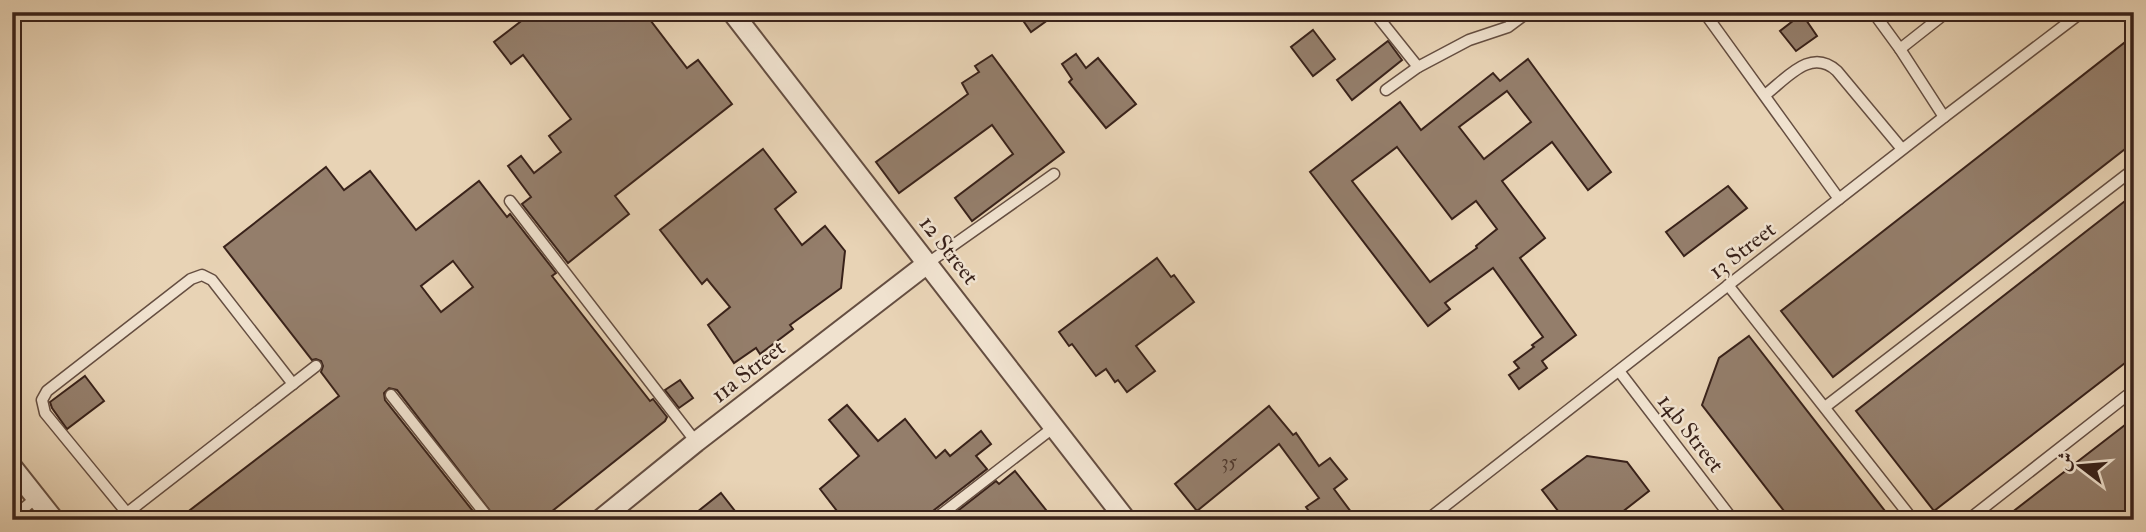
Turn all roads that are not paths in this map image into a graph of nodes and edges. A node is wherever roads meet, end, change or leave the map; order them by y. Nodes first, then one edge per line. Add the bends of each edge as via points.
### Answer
1 (732, 12) edge
2 (1374, 12) edge
3 (1528, 12) edge
4 (1704, 12) edge
5 (1873, 12) edge
6 (1947, 12) edge
7 (2081, 12) edge
8 (2127, 12) edge
9 (2134, 20) edge
10 (1900, 49) junction
11 (1418, 67) junction
12 (1385, 90) dead end
13 (1765, 95) junction
14 (1944, 117) junction
15 (1902, 149) junction
16 (2134, 169) edge
17 (1054, 174) dead end
18 (1839, 199) junction
19 (510, 201) dead end
20 (928, 263) junction
21 (1728, 285) junction
22 (316, 366) dead end
23 (1619, 370) junction
24 (293, 384) junction
25 (2134, 390) edge
26 (391, 396) dead end
27 (1825, 407) junction
28 (1054, 427) junction
29 (696, 442) junction
30 (12, 467) edge
31 (36, 498) junction
32 (12, 517) edge
33 (122, 517) edge
34 (54, 520) edge
35 (490, 520) edge
36 (600, 520) edge
37 (934, 520) edge
38 (1126, 520) edge
39 (1427, 520) edge
40 (1733, 520) edge
41 (1913, 520) edge
42 (1968, 520) edge

1 - 20 street, 12 Street
2 - 11 lane
3 - 11 lane via 1508,27 1469,40
4 - 13 lane
5 - 10 lane
6 - 10 lane
7 - 14 lane, 13 Street
8 - 9 lane
10 - 14 lane
11 - 12 lane
13 - 15 lane via 1804,65 1825,63 1837,71
13 - 18 lane
14 - 15 lane, 13 Street
15 - 18 lane, 13 Street
16 - 27 lane
17 - 20 lane
18 - 21 lane, 13 Street
19 - 29 lane
20 - 28 street, 12 Street
20 - 29 street, 11a Street
21 - 23 lane, 13 Street
21 - 27 lane
22 - 24 lane
23 - 39 lane, 13 Street
23 - 40 lane, 14b Street
24 - 33 lane
24 - 33 lane via 212,280 202,275 67,375 44,395 45,413
25 - 42 lane
26 - 35 lane
27 - 41 lane
28 - 37 lane
28 - 38 street, 12 Street
29 - 36 street, 11a Street
30 - 31 street
31 - 32 lane
31 - 34 street

